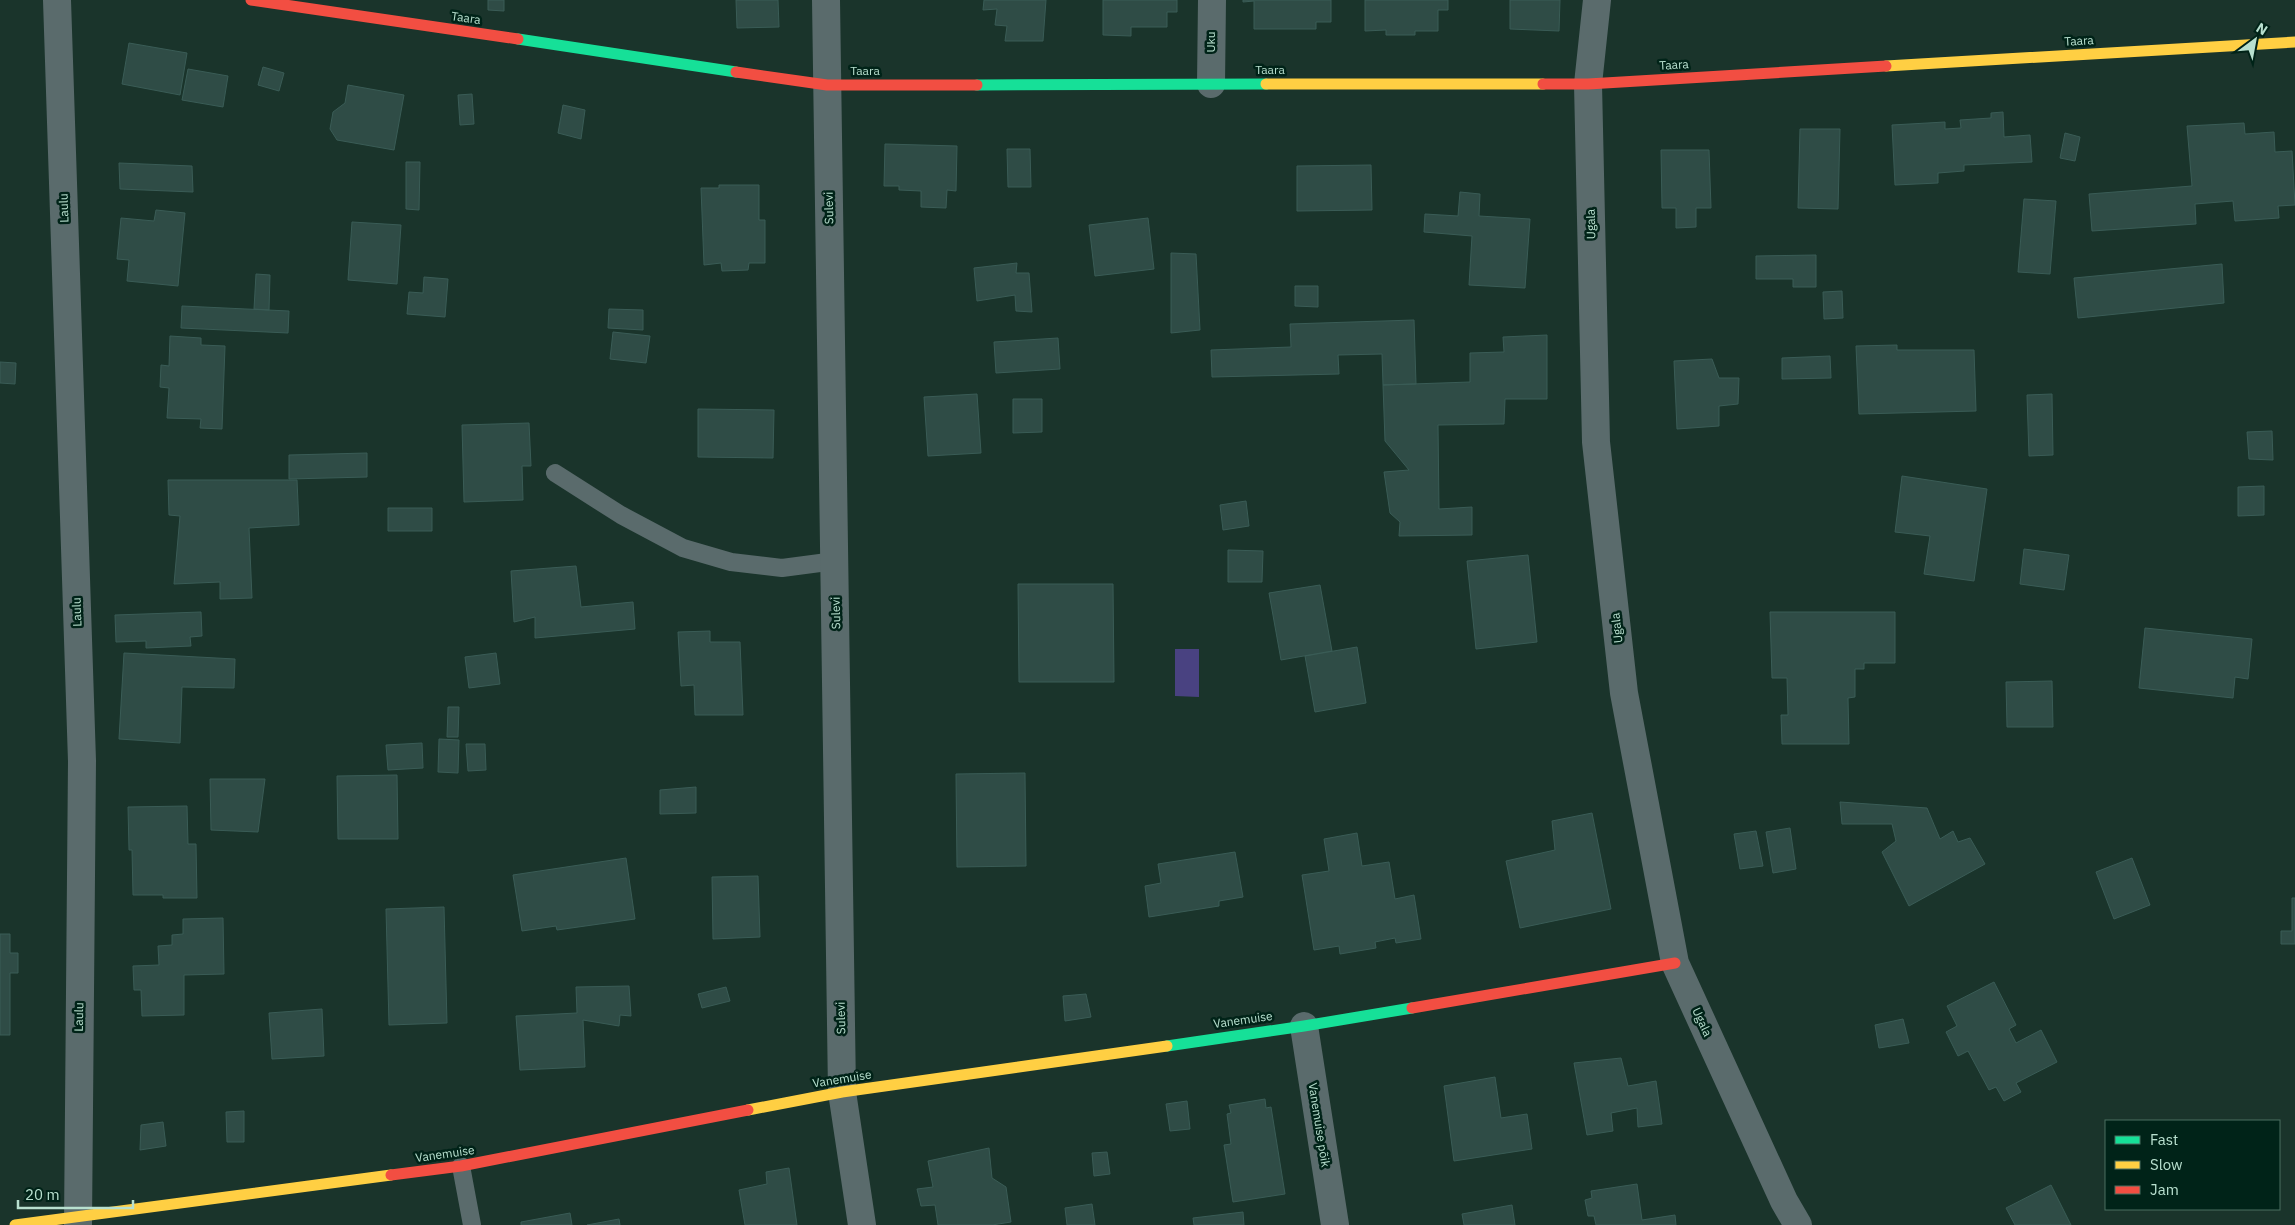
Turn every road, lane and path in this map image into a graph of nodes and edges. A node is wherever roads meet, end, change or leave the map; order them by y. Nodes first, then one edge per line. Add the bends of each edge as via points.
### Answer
1 (57, 0) edge
2 (251, 0) edge
3 (826, 0) edge
4 (1212, 0) edge
5 (1597, 0) edge
6 (2295, 42) edge
7 (1211, 84) junction
8 (1588, 84) junction
9 (827, 85) junction
10 (555, 472) dead end
11 (835, 561) junction
12 (1675, 963) junction
13 (1304, 1026) junction
14 (842, 1092) junction
15 (462, 1166) junction
16 (77, 1220) edge
17 (15, 1225) edge
18 (472, 1225) edge
19 (862, 1225) edge
20 (1335, 1225) edge
21 (1798, 1225) edge

1 - 16 street, Laulu via 82,761
2 - 9 street, Taara
3 - 9 street, Sulevi
4 - 7 street, Uku
5 - 8 street, Ugala
6 - 8 street, Taara
7 - 8 street, Taara
7 - 9 street, Taara
8 - 12 street, Ugala via 1596,442 1624,693
9 - 11 street, Sulevi
10 - 11 lane via 622,515 683,548 731,562 782,568
11 - 14 street, Sulevi
12 - 13 street, Vanemuise
12 - 21 street, Ugala
13 - 14 street, Vanemuise
13 - 20 street, Vanemuise põik
14 - 15 street, Vanemuise
14 - 19 street, Sulevi
15 - 16 street, Vanemuise
15 - 18 lane
16 - 17 street, Vanemuise

